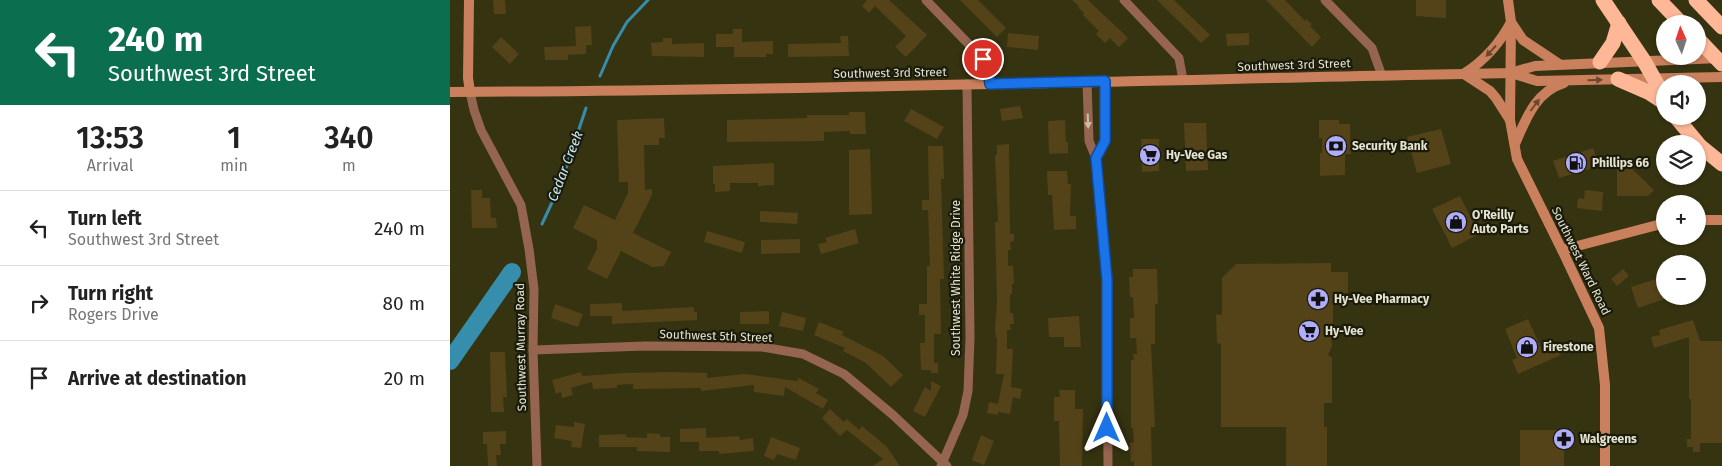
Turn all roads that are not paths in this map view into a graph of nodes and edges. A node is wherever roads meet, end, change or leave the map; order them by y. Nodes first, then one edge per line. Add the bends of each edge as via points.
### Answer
1 (469, 0) edge
2 (926, 0) edge
3 (1124, 0) edge
4 (1325, 0) edge
5 (1508, 0) edge
6 (1603, 0) edge
7 (1659, 0) edge
8 (1696, 0) edge
9 (1673, 15) edge
10 (1510, 22) junction
11 (1618, 23) junction
12 (1722, 27) edge
13 (1706, 47) edge
14 (1722, 58) edge
15 (1644, 61) junction
16 (1600, 62) junction
17 (1559, 64) junction
18 (1722, 64) edge
19 (1510, 73) junction
20 (1464, 74) junction
21 (1382, 76) junction
22 (1722, 77) edge
23 (1654, 78) junction
24 (1618, 79) junction
25 (1184, 80) junction
26 (1105, 81) junction
27 (1571, 81) junction
28 (1087, 82) junction
29 (1656, 82) edge
30 (967, 84) junction
31 (990, 84) junction
32 (450, 92) edge
33 (470, 92) junction
34 (1656, 97) edge
35 (1510, 120) junction
36 (1682, 125) edge
37 (1515, 144) junction
38 (1096, 158) junction
39 (1722, 164) edge
40 (1706, 220) edge
41 (1722, 220) edge
42 (1656, 225) edge
43 (1562, 250) junction
44 (533, 350) junction
45 (944, 465) edge
46 (536, 466) edge
47 (1108, 466) edge
48 (1605, 466) edge

1 - 33 main road, Southwest Murray Road
2 - 31 street via 983,59
3 - 25 street via 1179,58
4 - 21 street via 1372,48
5 - 10 main road, Southwest Ward Road
6 - 11 highway
7 - 9 highway
8 - 12 highway
10 - 17 main road via 1523,40
10 - 19 main road, Southwest Ward Road
10 -> 20 main road via 1498,44
11 - 15 highway
11 - 16 highway via 1614,43
13 - 18 highway
14 - 15 main road, Southwest 3rd Street
15 - 16 main road, Southwest 3rd Street
15 - 23 highway
16 - 17 main road, Southwest 3rd Street
17 - 19 main road, Southwest 3rd Street
19 - 20 main road, Southwest 3rd Street
19 - 27 main road, Southwest 3rd Street via 1537,81
19 - 35 main road, Southwest Ward Road
20 - 21 main road, Southwest 3rd Street
20 - 35 main road via 1490,91
21 - 25 main road, Southwest 3rd Street
22 - 23 main road, Southwest 3rd Street
23 - 24 main road, Southwest 3rd Street
23 - 29 highway
27 -> 24 main road, Southwest 3rd Street
24 - 34 highway
25 - 26 main road, Southwest 3rd Street
26 - 28 main road, Southwest 3rd Street
26 - 38 street via 1105,141
37 -> 27 main road via 1531,109 1541,97 1556,86
28 - 31 main road, Southwest 3rd Street
28 -> 38 street via 1089,141
30 - 31 main road, Southwest 3rd Street
30 - 33 main road, Southwest 3rd Street
30 - 45 street, Southwest White Ridge Drive via 968,390 963,415
32 - 33 main road, Southwest 3rd Street
33 - 44 street, Southwest Murray Road via 481,130 521,205 534,289
35 - 37 main road, Southwest Ward Road
36 - 39 highway via 1700,146
37 - 43 main road, Southwest Ward Road via 1517,159
38 - 47 street via 1107,280
40 - 41 main road
42 - 43 main road
43 - 48 main road, Southwest Ward Road via 1599,328 1604,385
44 - 45 street, Southwest 5th Street via 645,346 762,348 802,354 844,374 893,415
44 - 46 street, Southwest Murray Road

